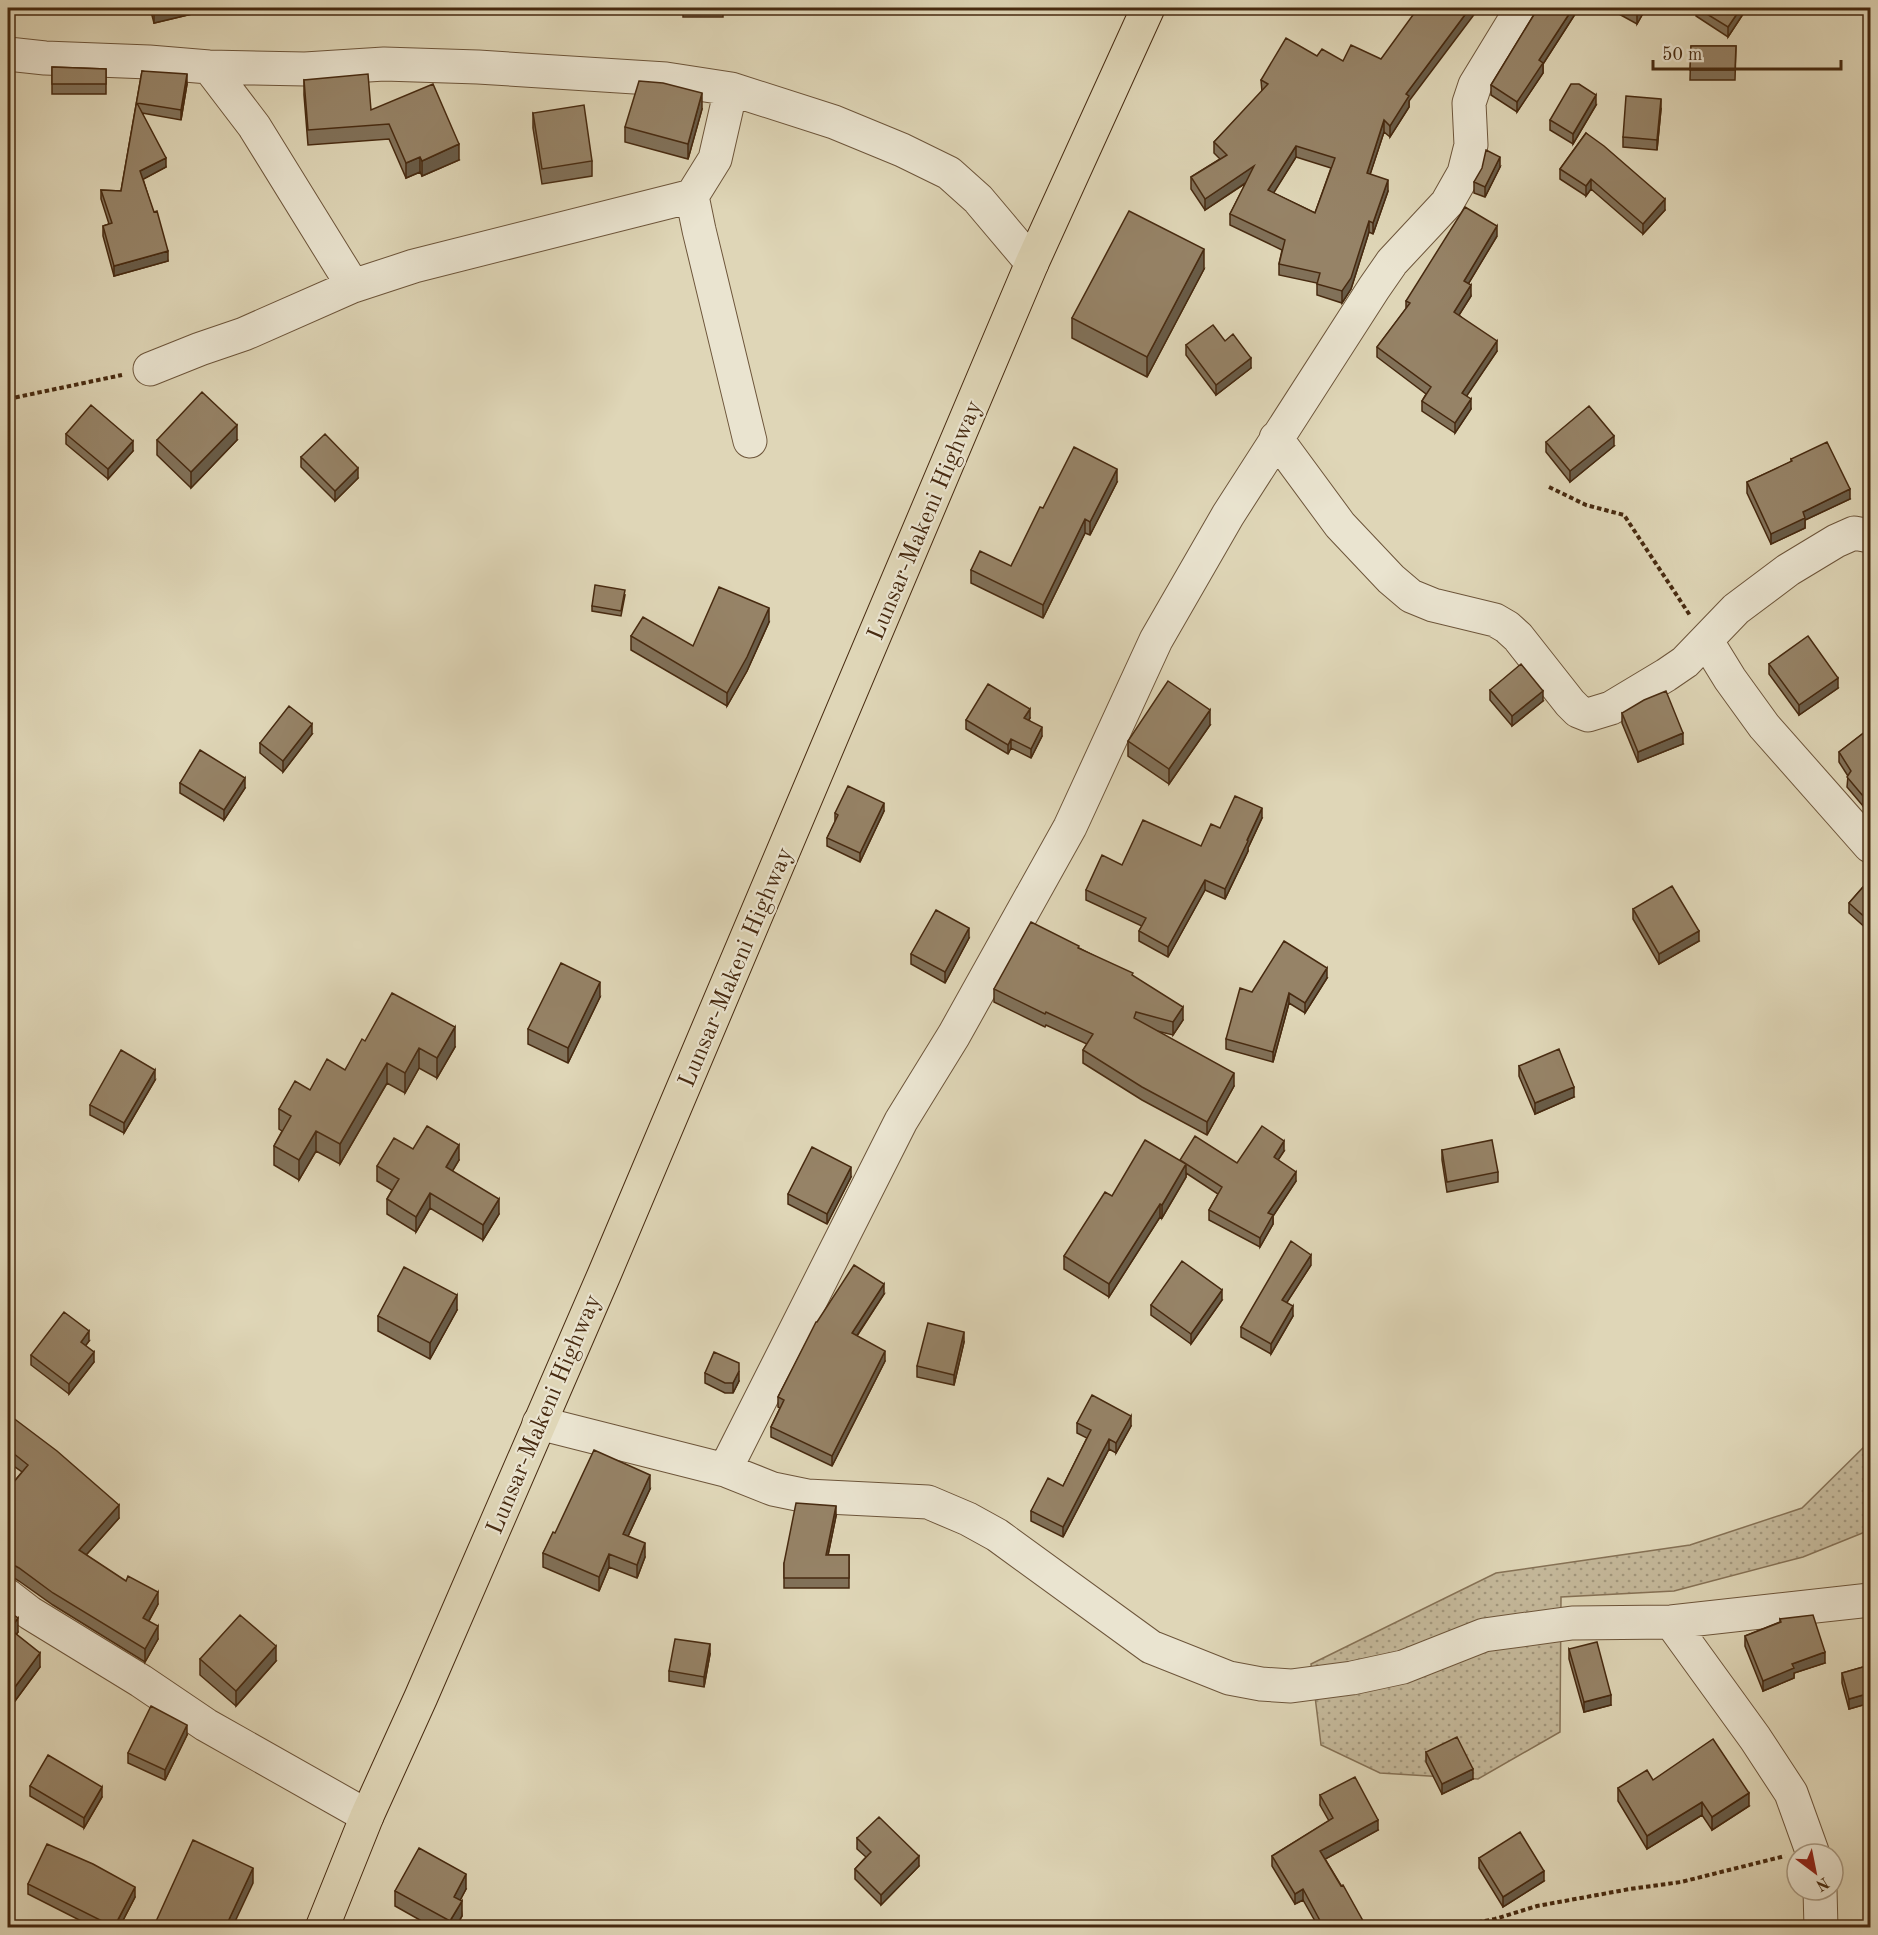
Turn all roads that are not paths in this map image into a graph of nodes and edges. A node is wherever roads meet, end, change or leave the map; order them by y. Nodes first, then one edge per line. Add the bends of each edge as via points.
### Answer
1 (1148, 8) edge
2 (1522, 8) edge
3 (8, 54) edge
4 (209, 67) junction
5 (731, 89) junction
6 (692, 196) junction
7 (1032, 263) junction
8 (353, 286) junction
9 (150, 369) road end
10 (1276, 438) junction
11 (750, 441) dead end
12 (1870, 536) edge
13 (1706, 640) junction
14 (1870, 846) edge
15 (539, 1423) junction
16 (725, 1470) junction
17 (8, 1596) edge
18 (1870, 1600) edge
19 (1671, 1622) junction
20 (367, 1816) junction
21 (1808, 1842) edge
22 (1820, 1902) edge
23 (322, 1928) edge
24 (1821, 1928) edge

1 - 7 main road, Lunsar-Makeni Highway
2 - 10 street via 1475,85 1469,103 1471,145 1464,173 1447,203 1392,262
3 - 4 street
4 - 5 street via 477,67 666,79
4 - 8 street via 254,126
5 - 6 street via 715,159
5 - 7 street via 834,122 949,173 978,199
6 - 8 street via 414,266
6 - 11 street
7 - 15 main road, Lunsar-Makeni Highway
8 - 9 street via 244,334
10 - 13 street via 1340,525 1391,579 1411,596 1507,627 1570,703 1588,716 1611,708 1666,675
10 - 16 street via 1156,640 1070,827 954,1035 901,1121
12 - 13 street via 1854,533 1788,570 1736,609
13 - 14 street via 1764,726
15 - 16 street
15 - 20 main road, Lunsar-Makeni Highway
16 - 19 street via 773,1489 807,1496 928,1502 997,1535 1151,1647 1229,1678 1261,1684 1291,1686 1353,1678 1403,1667 1484,1635 1572,1623
17 - 20 street via 206,1725
18 - 19 street
19 - 21 street via 1791,1793
20 - 23 main road, Lunsar-Makeni Highway
22 - 24 street

